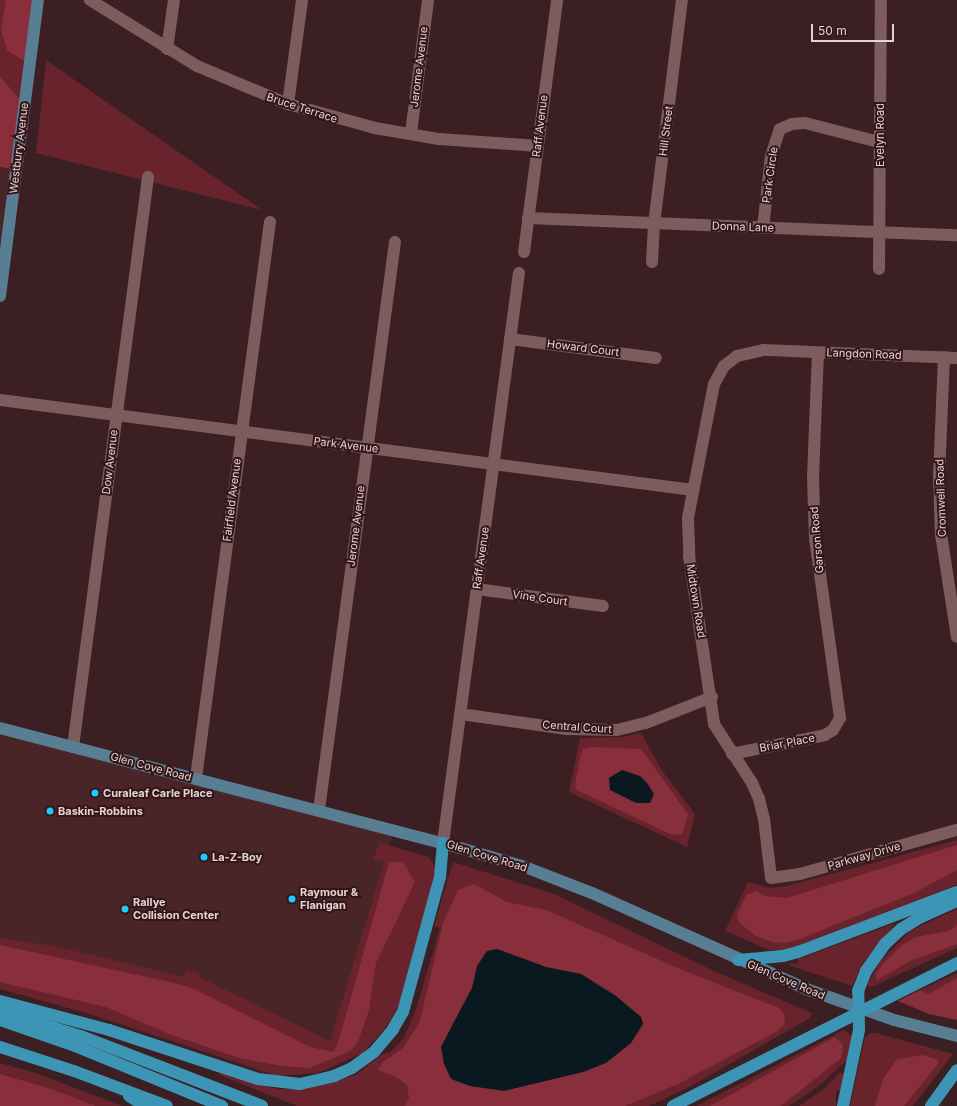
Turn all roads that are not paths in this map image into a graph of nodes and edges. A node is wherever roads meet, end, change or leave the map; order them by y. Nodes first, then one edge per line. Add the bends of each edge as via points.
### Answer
1 (38, 0) edge
2 (90, 0) edge
3 (174, 0) edge
4 (302, 0) edge
5 (428, 0) edge
6 (557, 0) edge
7 (682, 0) edge
8 (881, 0) edge
9 (167, 49) junction
10 (288, 104) junction
11 (411, 133) junction
12 (879, 142) junction
13 (538, 146) junction
14 (148, 177) dead end
15 (528, 218) junction
16 (270, 222) dead end
17 (654, 224) junction
18 (763, 228) junction
19 (879, 232) junction
20 (957, 235) edge
21 (395, 242) dead end
22 (524, 252) dead end
23 (652, 262) dead end
24 (879, 269) dead end
25 (519, 273) dead end
26 (0, 296) edge
27 (510, 339) junction
28 (770, 350) joint
29 (818, 353) junction
30 (944, 357) junction
31 (656, 358) dead end
32 (957, 358) edge
33 (0, 400) edge
34 (116, 415) junction
35 (241, 431) junction
36 (366, 447) junction
37 (494, 464) junction
38 (693, 490) junction
39 (477, 589) junction
40 (603, 606) dead end
41 (957, 637) edge
42 (712, 697) junction
43 (460, 714) junction
44 (837, 724) joint
45 (0, 728) edge
46 (73, 747) junction
47 (732, 754) junction
48 (196, 778) junction
49 (319, 810) junction
50 (957, 830) edge
51 (443, 843) junction
52 (771, 878) joint
53 (957, 892) edge
54 (957, 901) edge
55 (738, 960) junction
56 (957, 963) edge
57 (0, 1001) edge
58 (858, 1008) junction
59 (0, 1013) edge
60 (0, 1020) edge
61 (957, 1036) edge
62 (0, 1046) edge
63 (957, 1071) edge
64 (110, 1085) junction
65 (145, 1106) edge
66 (167, 1106) edge
67 (222, 1106) edge
68 (262, 1106) edge
69 (673, 1106) edge
70 (842, 1106) edge
71 (930, 1106) edge

1 - 26 main road, Westbury Avenue
2 - 9 street, Bruce Terrace
3 - 9 street
4 - 10 street
5 - 11 street, Jerome Avenue
6 - 13 street, Raff Avenue
7 - 17 street, Hill Street
8 - 12 street, Evelyn Road
9 - 10 street, Bruce Terrace via 216,75
10 - 11 street, Bruce Terrace via 353,123
11 - 13 street, Bruce Terrace via 439,139
12 - 18 street, Park Circle via 805,123 792,124 780,129 771,156
12 - 19 street, Evelyn Road
13 - 15 street, Raff Avenue
14 - 34 street, Dow Avenue
15 - 17 street, Donna Lane
15 - 22 street, Raff Avenue
16 - 35 street, Fairfield Avenue
17 - 18 street, Donna Lane
17 - 23 street, Hill Street
18 - 19 street, Donna Lane
19 - 20 street, Donna Lane
19 - 24 street, Evelyn Road
21 - 36 street, Jerome Avenue
25 - 27 street, Raff Avenue
27 - 31 street, Howard Court
27 - 37 street, Raff Avenue
28 - 29 street, Langdon Road
28 - 38 street, Midtown Road via 751,351 737,356 724,366 717,376
29 - 30 street, Langdon Road
29 - 44 street, Garson Road via 813,477 815,538 841,708
30 - 32 street, Langdon Road
30 - 41 street, Cromwell Road via 939,475 941,534
33 - 34 street, Park Avenue
34 - 35 street, Park Avenue
34 - 46 street, Dow Avenue
35 - 36 street, Park Avenue
35 - 48 street, Fairfield Avenue
36 - 37 street, Park Avenue
36 - 49 street, Jerome Avenue
37 - 38 street, Park Avenue
37 - 39 street, Raff Avenue
38 - 42 street, Midtown Road via 688,518 689,556
39 - 40 street, Vine Court
39 - 43 street, Raff Avenue
42 - 43 street, Central Court via 646,723 617,730 567,728
42 - 47 street, Midtown Road via 714,724
43 - 51 street, Raff Avenue
44 - 47 street, Briar Place via 825,735
45 - 46 main road, Glen Cove Road
46 - 48 main road, Glen Cove Road
47 - 52 street, Midtown Road via 752,783 759,799
48 - 49 main road, Glen Cove Road
49 - 51 main road, Glen Cove Road
50 - 52 street, Parkway Drive via 800,874
51 - 55 main road, Glen Cove Road via 525,867 568,883
51 - 57 highway via 440,877 403,1012 374,1052 352,1068 334,1076 300,1084 258,1080 109,1030
53 - 55 highway via 798,952
54 - 58 highway via 911,922 885,944 862,978 858,990
55 - 58 main road, Glen Cove Road
56 - 69 highway
58 - 61 main road, Glen Cove Road
58 - 70 highway via 858,1036
59 - 68 highway via 81,1036
60 - 67 highway via 81,1048
62 - 64 highway
63 - 71 highway
64 - 65 highway
64 - 66 highway

